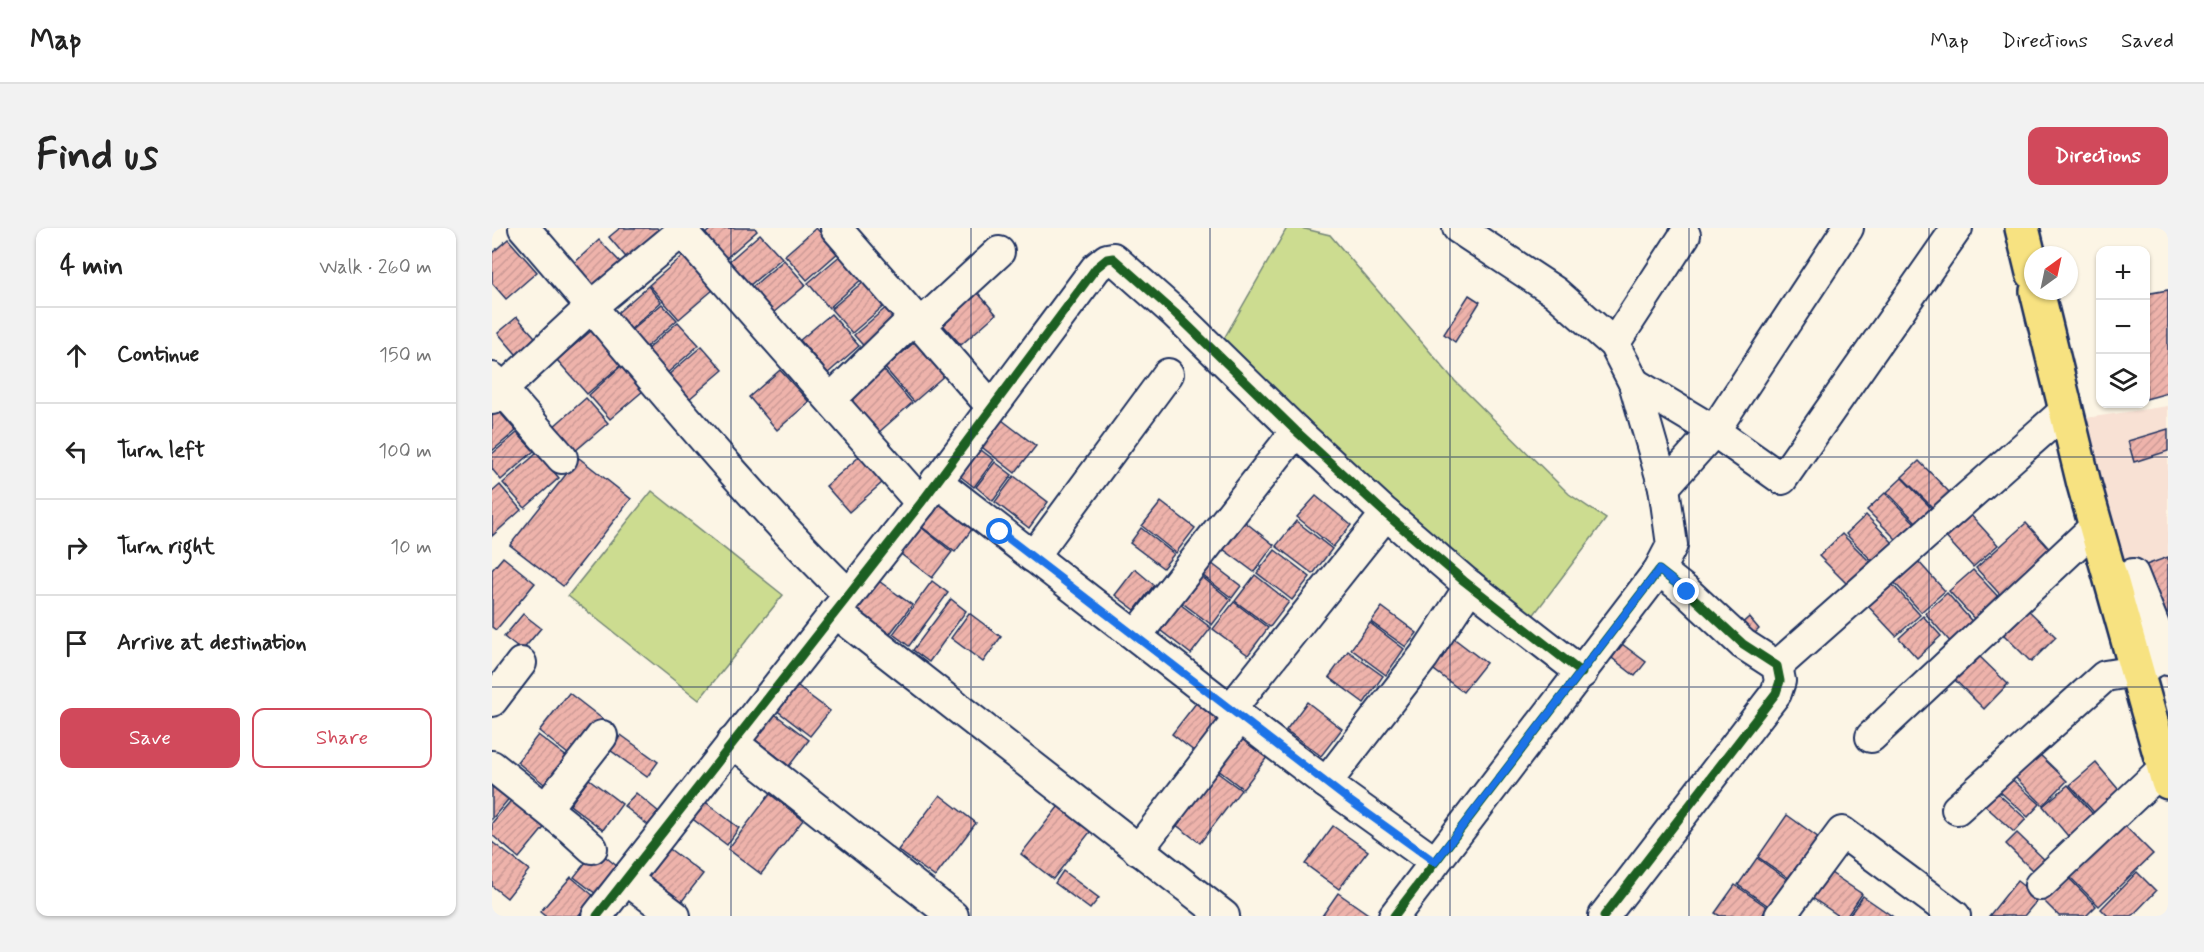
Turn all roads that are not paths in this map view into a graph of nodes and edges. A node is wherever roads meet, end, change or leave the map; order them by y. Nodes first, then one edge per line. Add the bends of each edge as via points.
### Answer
1 (524, 228) edge
2 (836, 228) edge
3 (1458, 228) edge
4 (1848, 228) edge
5 (1957, 228) edge
6 (2022, 228) edge
7 (682, 229) edge
8 (1683, 230) edge
9 (2026, 246) edge
10 (999, 252) dead end
11 (2039, 300) edge
12 (592, 306) junction
13 (918, 320) junction
14 (1614, 344) junction
15 (1168, 374) dead end
16 (1634, 383) junction
17 (496, 389) edge
18 (831, 399) junction
19 (991, 405) junction
20 (2066, 410) junction
21 (1296, 431) junction
22 (1714, 431) junction
23 (562, 458) dead end
24 (1664, 488) junction
25 (928, 492) junction
26 (1386, 514) junction
27 (2096, 526) junction
28 (1033, 557) junction
29 (1659, 570) junction
30 (2133, 574) dead end
31 (1470, 586) junction
32 (842, 603) junction
33 (1136, 636) junction
34 (2167, 657) edge
35 (521, 663) dead end
36 (1777, 666) junction
37 (2136, 671) junction
38 (1582, 673) junction
39 (492, 701) edge
40 (1235, 713) junction
41 (602, 736) dead end
42 (1871, 737) dead end
43 (732, 742) junction
44 (492, 766) edge
45 (2166, 775) edge
46 (1326, 783) junction
47 (546, 808) junction
48 (1957, 809) dead end
49 (592, 848) dead end
50 (1138, 850) junction
51 (1435, 862) junction
52 (627, 880) junction
53 (2040, 885) dead end
54 (1942, 912) edge
55 (597, 916) edge
56 (675, 916) edge
57 (953, 916) edge
58 (1224, 916) edge
59 (1394, 916) edge
60 (1604, 916) edge
61 (1780, 916) edge

1 - 12 street
2 - 13 street
3 - 14 street via 1555,292
4 - 22 street
5 - 22 street via 1782,479
6 - 9 main road
7 - 12 street
7 - 18 street
8 - 14 street
10 - 13 street
11 - 20 main road
12 - 17 street
12 - 32 street via 806,553
13 - 18 street
13 - 19 street
14 - 16 street
15 - 28 street
16 - 22 street
16 - 24 street
17 - 23 street
18 - 25 street
19 - 21 street via 1096,268 1113,258
19 - 25 street
20 - 27 main road
20 - 36 street
21 - 26 street
21 - 33 street
22 - 24 street
24 - 29 street via 1671,545
25 - 28 street
25 - 32 street
26 - 31 street
26 - 40 street
27 - 37 main road
27 - 42 street
28 - 33 street
29 - 36 street via 1743,644
29 - 38 street
30 - 34 street
31 - 38 street
31 - 46 street via 1424,656
32 - 43 street
32 - 50 street
33 - 40 street
34 - 37 street
35 - 39 street
36 - 60 street via 1780,681 1776,693
37 - 45 main road
37 - 48 street via 2104,676
38 - 51 street
40 - 46 street
40 - 50 street
41 - 47 street
43 - 52 street
43 - 57 street
44 - 47 street
45 - 53 street
46 - 51 street
47 - 49 street
50 - 58 street
51 - 59 street
52 - 55 street
52 - 56 street
54 - 61 street via 1842,832

